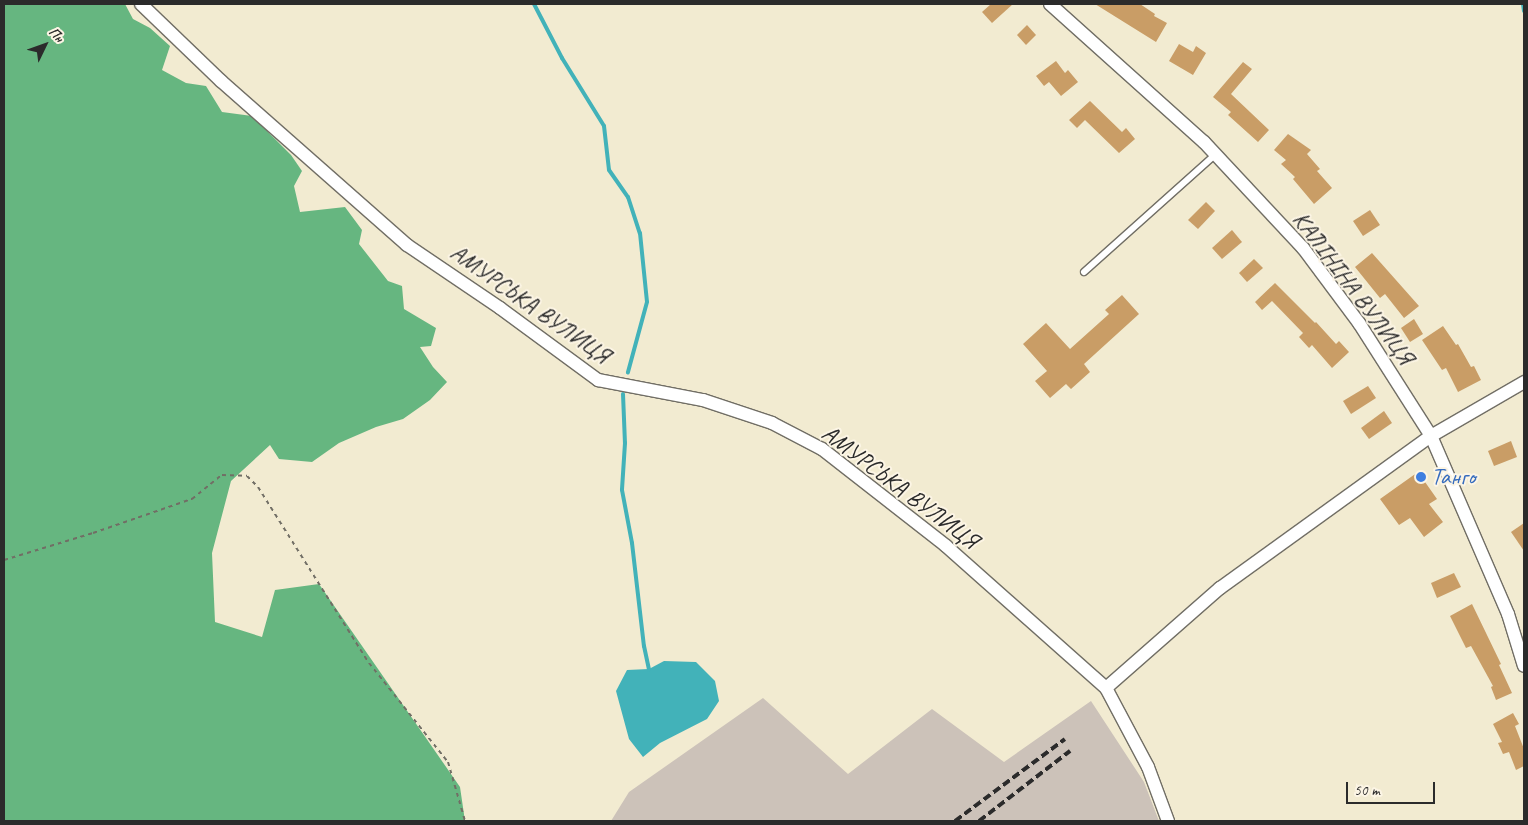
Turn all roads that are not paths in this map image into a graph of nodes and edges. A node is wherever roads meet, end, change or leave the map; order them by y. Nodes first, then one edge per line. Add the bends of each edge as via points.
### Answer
1 (141, 4) edge
2 (1050, 4) edge
3 (1216, 154) junction
4 (1084, 272) dead end
5 (1524, 382) edge
6 (1431, 436) junction
7 (1524, 666) edge
8 (1106, 688) junction
9 (1168, 821) edge

1 - 8 street, АМУРСЬКА ВУЛИЦЯ via 221,81 406,245 500,308 598,380 703,400 772,424 822,449 946,546
2 - 3 street, КАЛІНІНА ВУЛИЦЯ
3 - 4 lane
3 - 6 street, КАЛІНІНА ВУЛИЦЯ via 1303,248 1359,323
5 - 6 street
6 - 7 street, КАЛІНІНА ВУЛИЦЯ via 1508,614
6 - 8 street via 1220,588
8 - 9 street, АМУРСЬКА ВУЛИЦЯ via 1148,767

